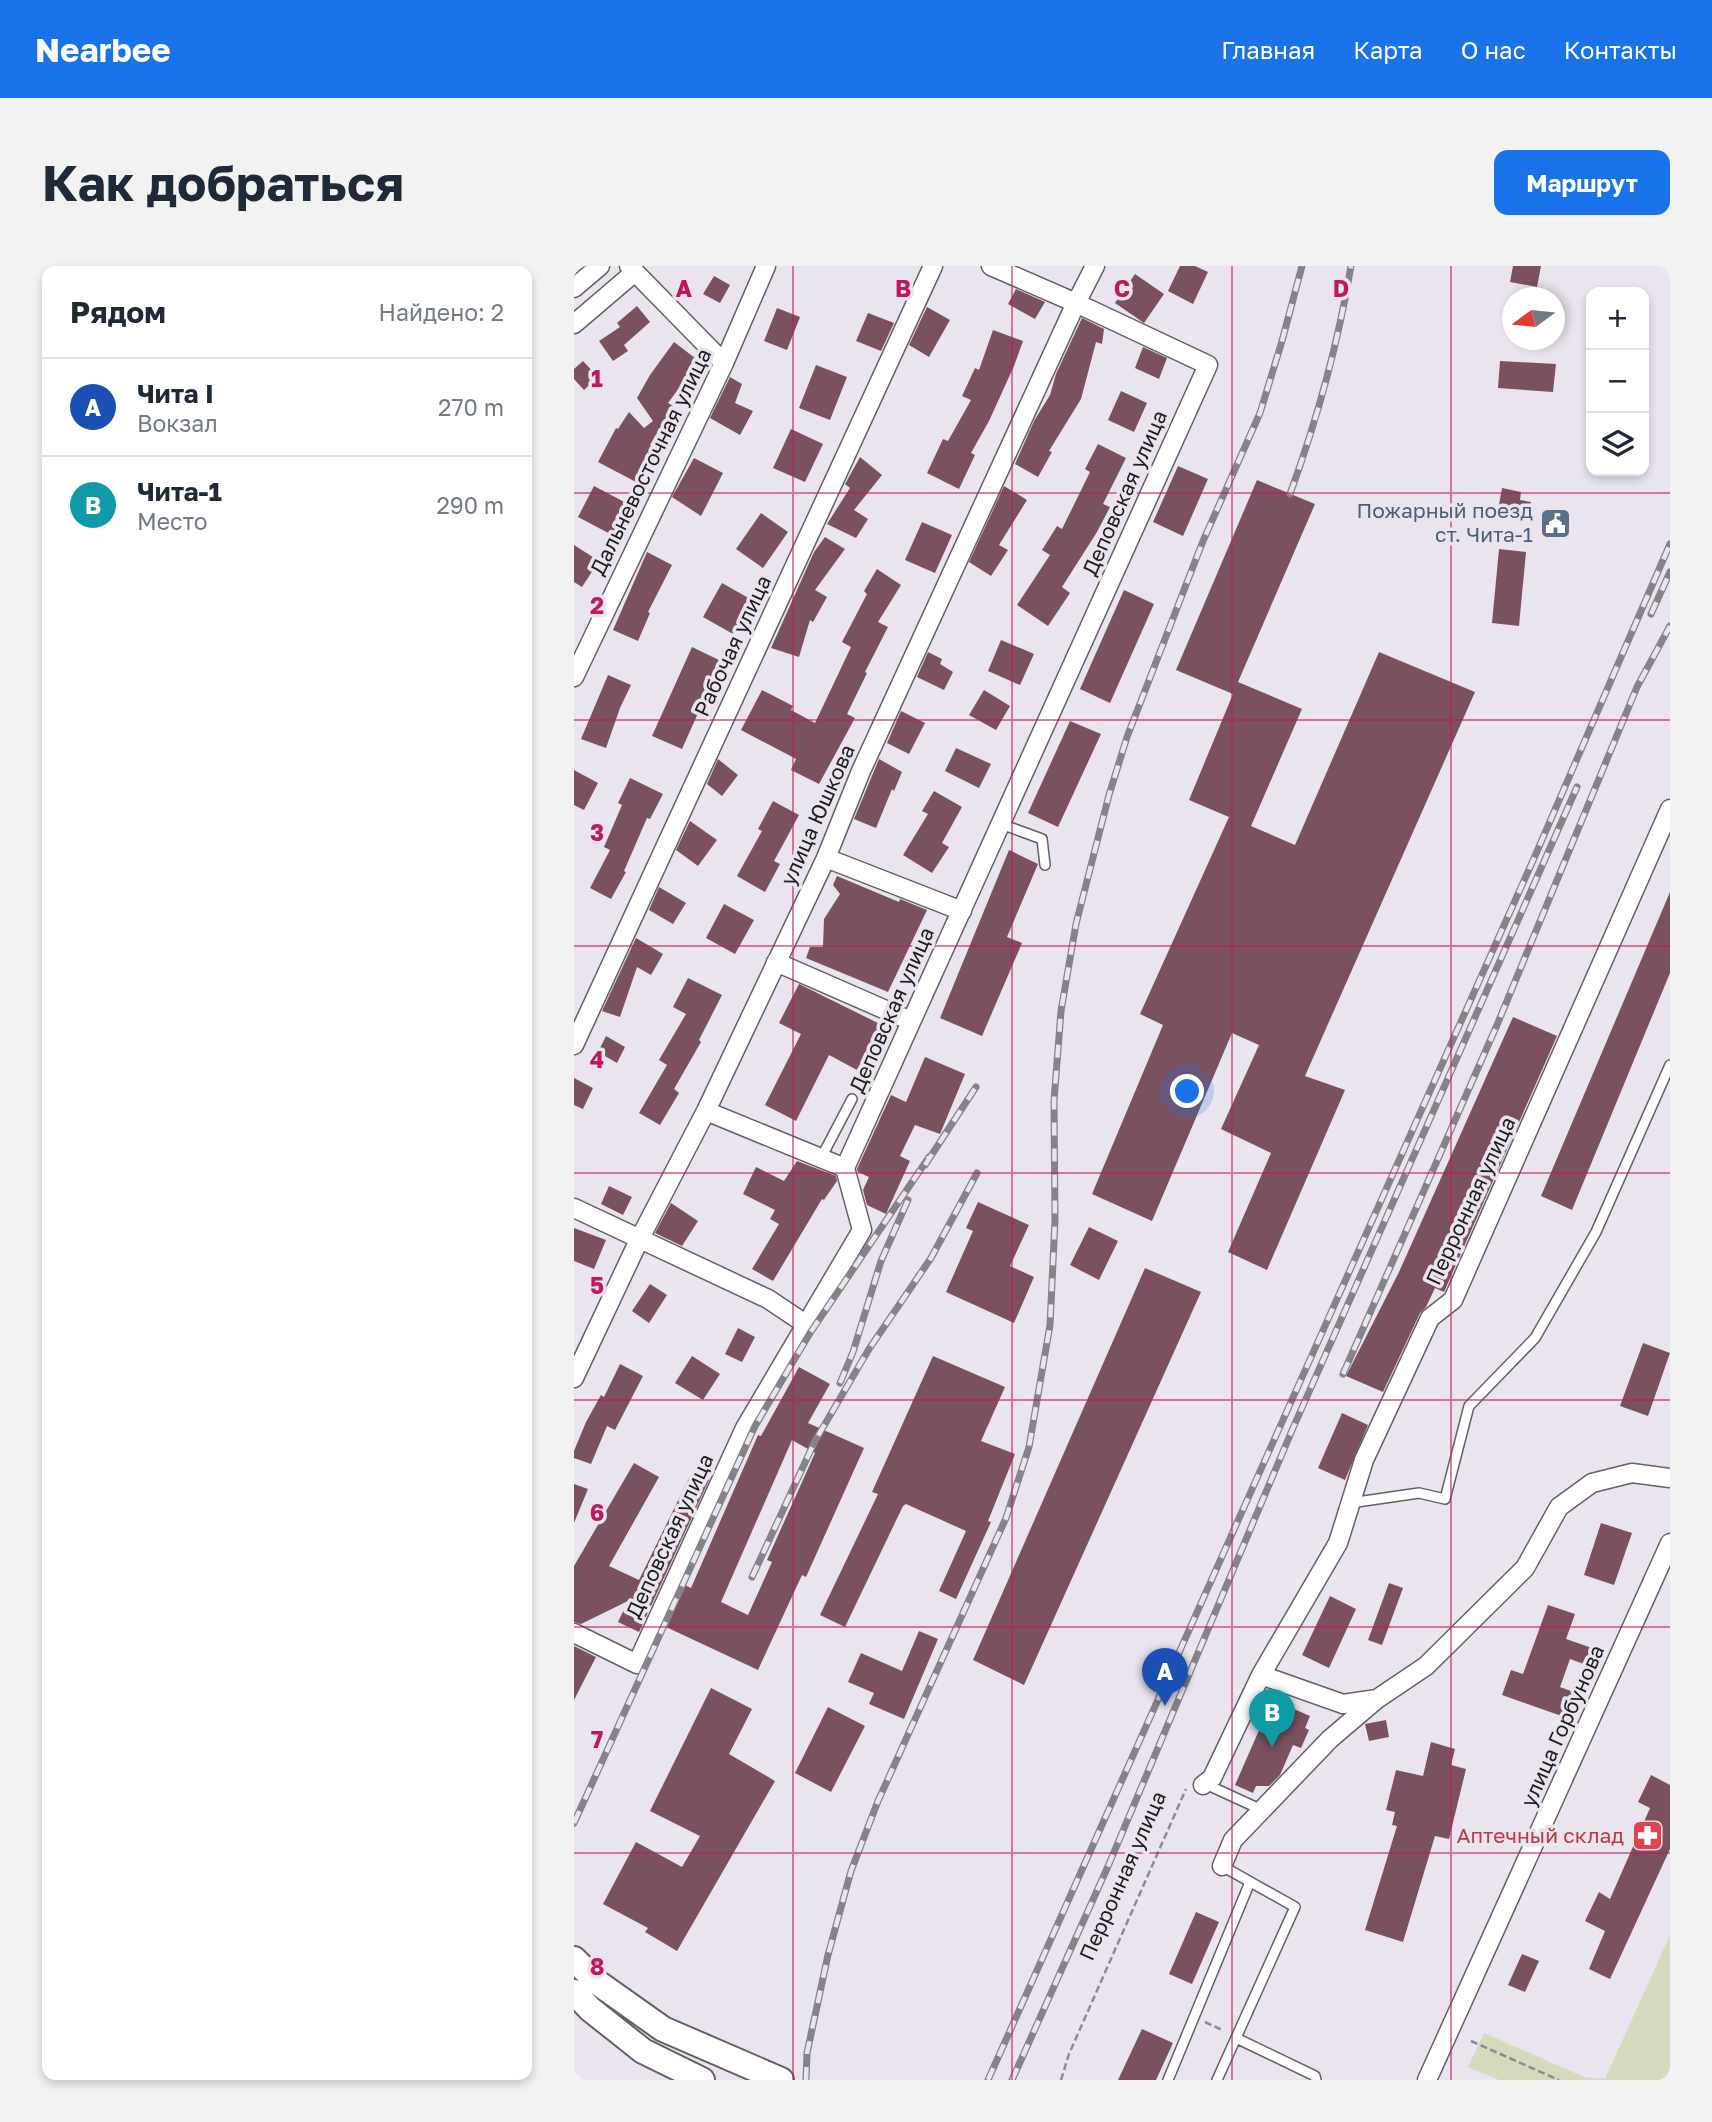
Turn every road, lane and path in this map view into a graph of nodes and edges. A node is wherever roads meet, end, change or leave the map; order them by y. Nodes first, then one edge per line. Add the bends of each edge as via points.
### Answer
1 (600, 266) edge
2 (766, 266) edge
3 (933, 266) edge
4 (991, 266) edge
5 (1095, 266) edge
6 (632, 269) edge
7 (574, 288) edge
8 (1076, 303) junction
9 (574, 324) edge
10 (724, 363) junction
11 (574, 677) edge
12 (1670, 809) edge
13 (1001, 824) junction
14 (826, 858) junction
15 (1045, 865) dead end
16 (962, 911) junction
17 (776, 962) junction
18 (911, 1021) junction
19 (574, 1045) edge
20 (1670, 1065) edge
21 (852, 1099) dead end
22 (706, 1111) junction
23 (821, 1158) junction
24 (845, 1168) junction
25 (574, 1208) edge
26 (639, 1240) junction
27 (807, 1325) junction
28 (581, 1346) edge
29 (574, 1378) edge
30 (1670, 1478) edge
31 (1350, 1503) junction
32 (1670, 1544) edge
33 (574, 1633) edge
34 (1261, 1675) junction
35 (1377, 1699) junction
36 (1207, 1782) junction
37 (1262, 1810) junction
38 (1222, 1866) joint
39 (1250, 1882) junction
40 (574, 1959) edge
41 (574, 1992) edge
42 (1209, 2024) dead end
43 (1234, 2037) junction
44 (1471, 2041) dead end
45 (773, 2076) edge
46 (702, 2080) edge
47 (1061, 2080) edge
48 (1168, 2080) edge
49 (1217, 2080) edge
50 (1316, 2080) edge
51 (1427, 2080) edge
52 (1559, 2080) edge

1 - 7 street
2 - 10 street, Дальневосточная улица
3 - 19 street, Рабочая улица
4 - 8 street
5 - 8 street, улица Юшкова
6 - 9 street
6 - 10 street
8 - 13 street, Деповская улица via 1208,365
8 - 14 street, улица Юшкова via 861,771
10 - 11 street, Дальневосточная улица
12 - 31 street, Перронная улица via 1454,1300 1430,1318 1364,1460
13 - 15 lane via 1042,839
13 - 16 street, Деповская улица
14 - 16 street
14 - 17 street, улица Юшкова
16 - 18 street, Деповская улица
17 - 18 street
17 - 22 street, улица Юшкова
18 - 24 street, Деповская улица
20 - 31 lane via 1596,1232 1535,1339 1469,1406 1445,1499 1419,1493
21 - 23 lane
22 - 23 street
22 - 26 street, улица Юшкова
23 - 24 street
24 - 27 street, Деповская улица via 862,1230
25 - 26 street
26 - 27 street via 768,1299
26 - 28 street, улица Юшкова
27 - 33 street, Деповская улица via 744,1428 637,1664
28 - 29 street, улица Юшкова
30 - 35 street via 1632,1473 1592,1483 1559,1507 1525,1568 1426,1666
31 - 34 street, Перронная улица via 1338,1543
32 - 51 street, улица Горбунова
34 - 35 street via 1343,1704
34 - 36 street, Перронная улица
35 - 37 street via 1330,1739
36 - 37 lane
36 - 47 path, Перронная улица via 1190,1779
37 - 38 street via 1233,1840
38 - 39 lane
39 - 43 lane via 1295,1908
39 - 48 lane
40 - 45 main road via 598,1983 663,2029
41 - 46 main road via 643,2051
42 - 43 path
43 - 49 lane
43 - 50 lane
44 - 52 path

